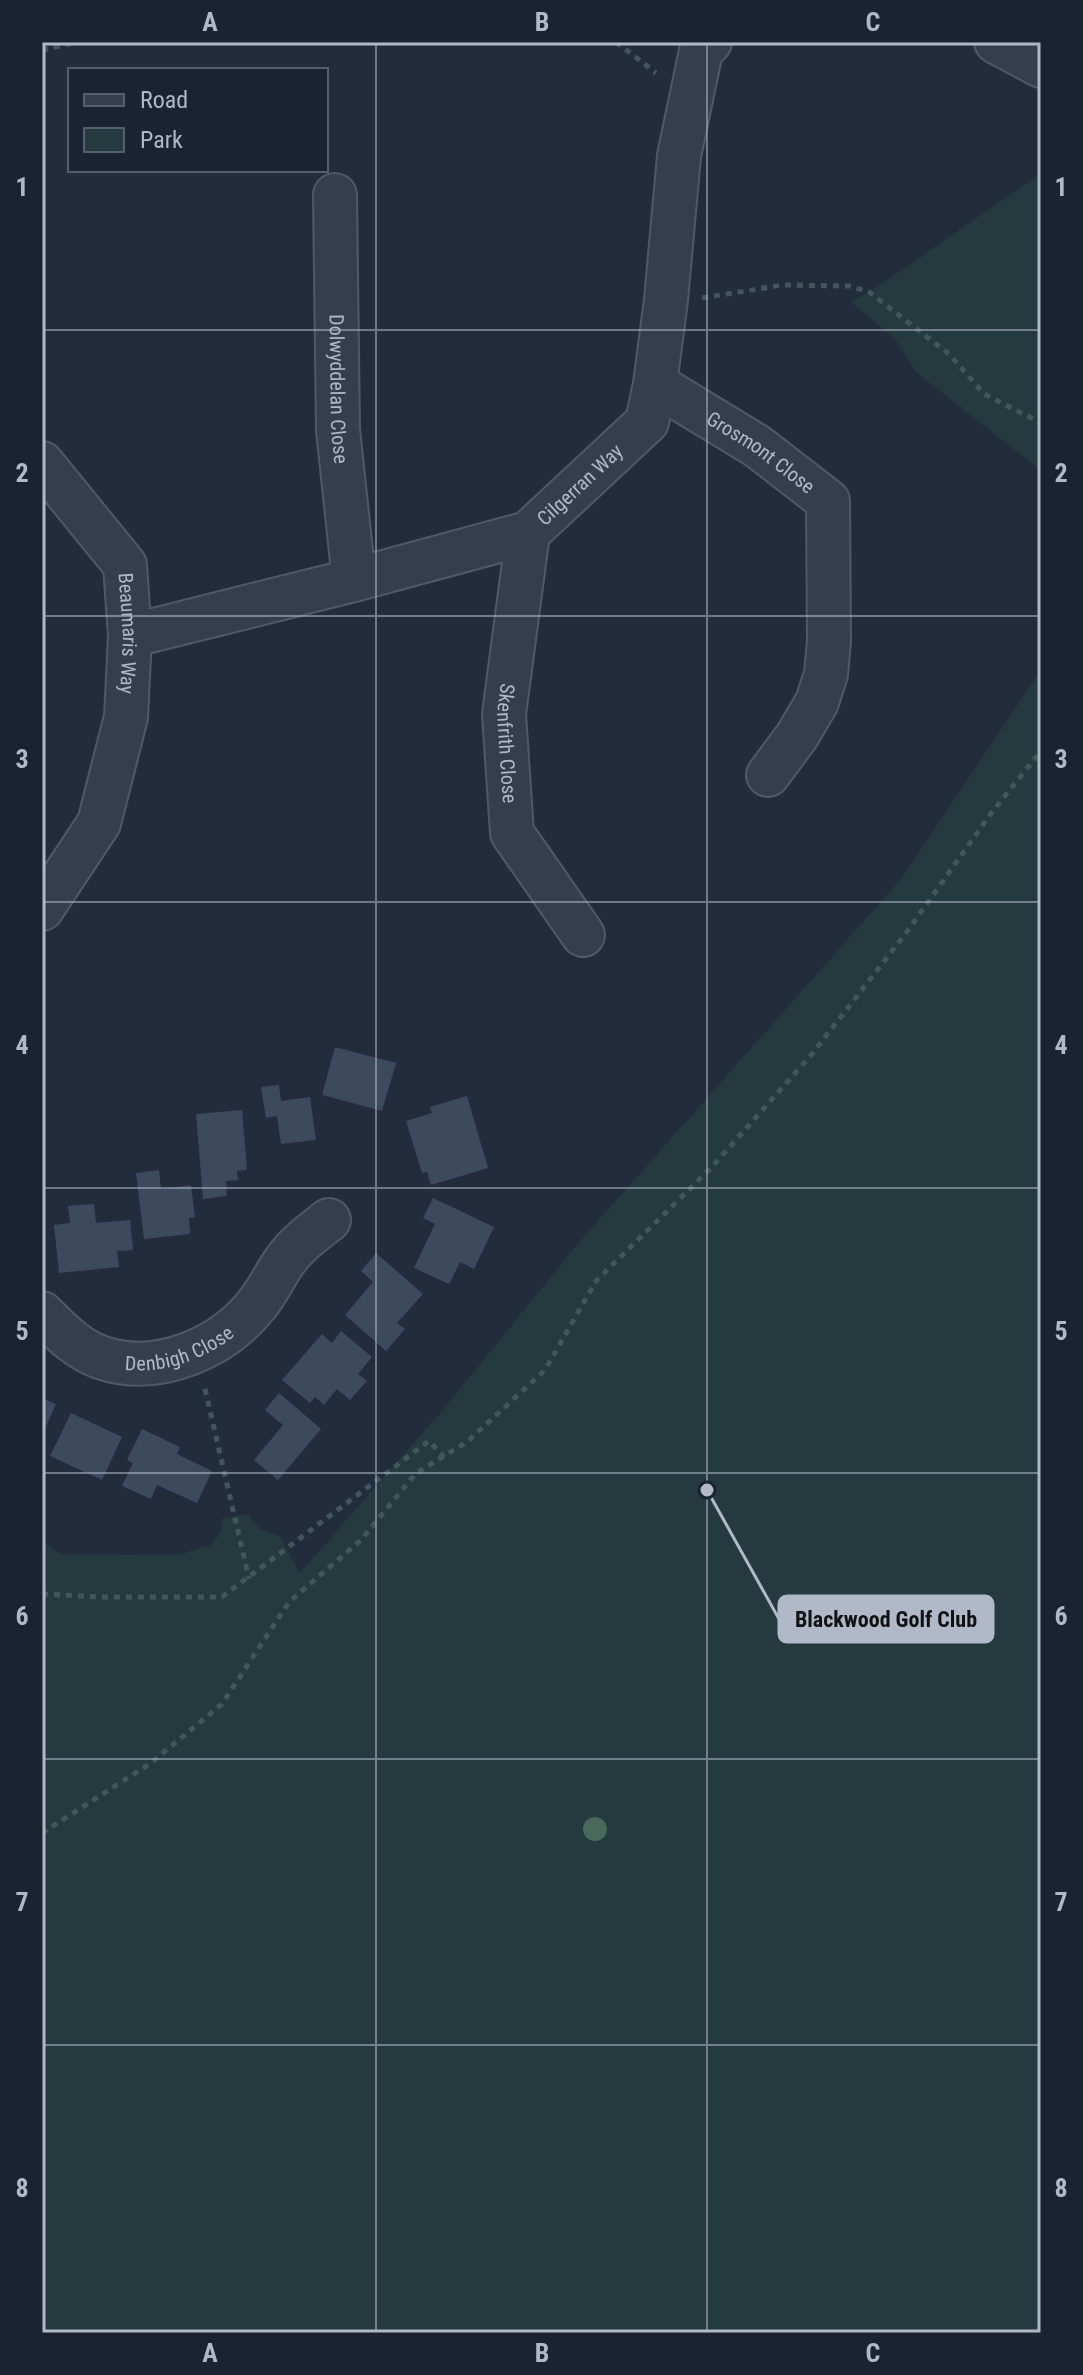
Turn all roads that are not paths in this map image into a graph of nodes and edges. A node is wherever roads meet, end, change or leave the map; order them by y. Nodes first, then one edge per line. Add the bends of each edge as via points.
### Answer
1 (710, 42) edge
2 (996, 42) edge
3 (1041, 66) edge
4 (335, 195) dead end
5 (655, 384) junction
6 (42, 463) edge
7 (528, 533) junction
8 (354, 580) junction
9 (130, 636) junction
10 (768, 775) dead end
11 (42, 909) edge
12 (583, 935) dead end
13 (329, 1220) dead end
14 (42, 1313) edge

1 - 5 street, Cilgerran Way via 701,51 679,156
2 - 3 street
4 - 8 street, Dolwyddelan Close via 338,430
5 - 7 street, Cilgerran Way via 647,422
5 - 10 street, Grosmont Close via 757,446 828,501 826,674 817,702
6 - 9 street, Beaumaris Way via 125,565
7 - 8 street, Cilgerran Way
7 - 12 street, Skenfrith Close via 504,714 512,833
8 - 9 street, Cilgerran Way
9 - 11 street, Beaumaris Way via 126,717 99,823
13 - 14 street, Denbigh Close via 279,1242 257,1304 228,1333 194,1354 147,1364 106,1359 72,1342

